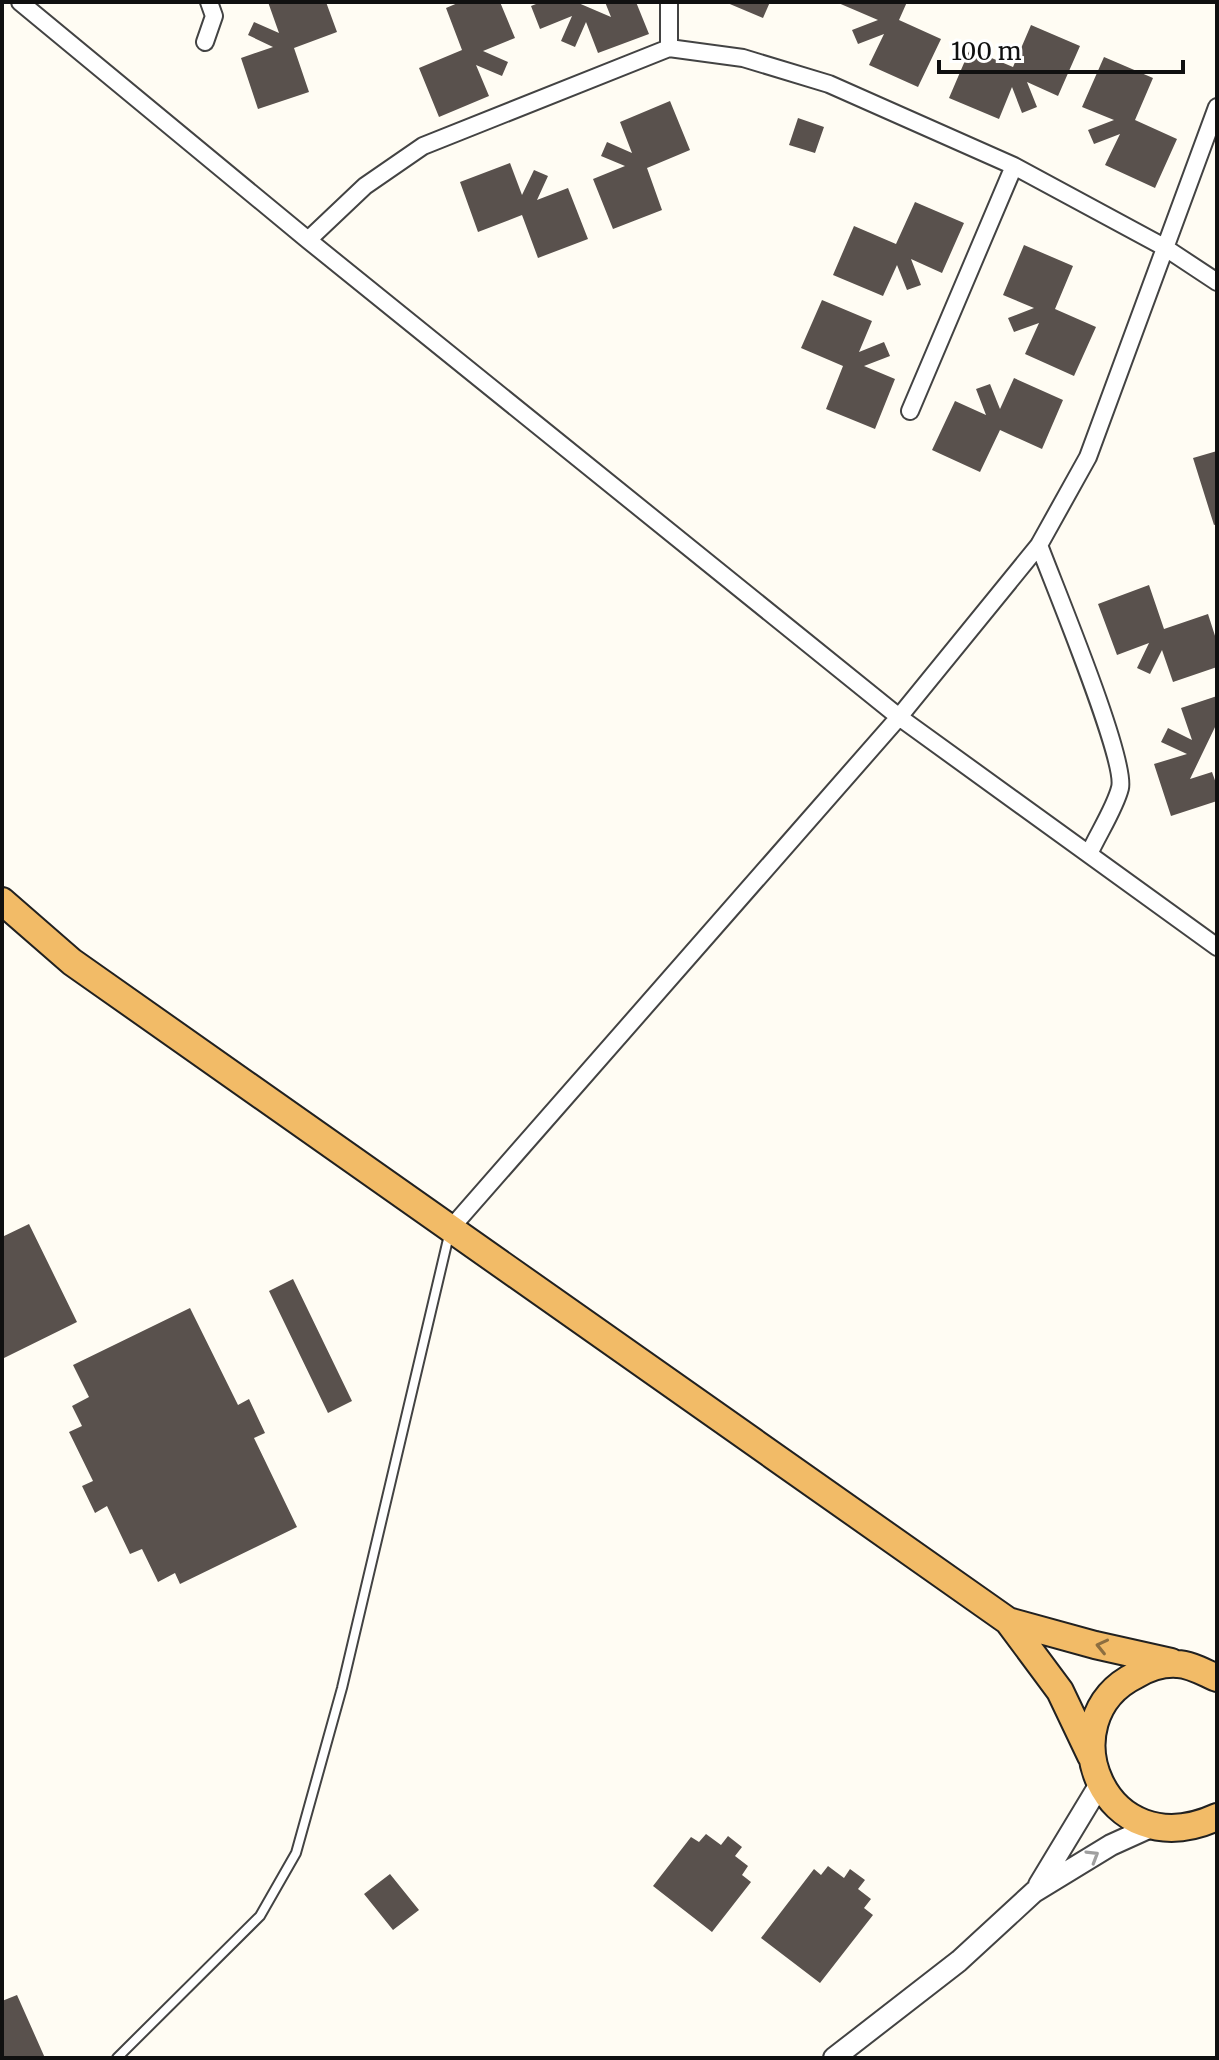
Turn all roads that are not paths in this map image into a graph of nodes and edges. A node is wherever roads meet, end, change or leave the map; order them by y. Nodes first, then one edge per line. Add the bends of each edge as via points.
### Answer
1 (20, 2) edge
2 (209, 2) edge
3 (669, 2) edge
4 (42, 9) edge
5 (205, 42) dead end
6 (669, 48) junction
7 (1217, 107) edge
8 (1014, 166) junction
9 (308, 240) junction
10 (1164, 247) junction
11 (1217, 282) edge
12 (910, 411) dead end
13 (1039, 545) junction
14 (899, 717) junction
15 (1089, 854) junction
16 (2, 901) edge
17 (1217, 947) edge
18 (451, 1228) junction
19 (1008, 1621) junction
20 (1203, 1668) edge
21 (1091, 1756) junction
22 (1100, 1784) junction
23 (1210, 1825) edge
24 (1153, 1826) junction
25 (1034, 1892) junction
26 (117, 2058) edge
27 (834, 2058) edge

1 - 4 street
2 - 5 street via 214,16
3 - 6 street
4 - 9 street
6 - 8 street via 743,58 829,84
6 - 9 street via 423,146 365,186
7 - 10 street
8 - 10 street
8 - 12 street
9 - 14 street
10 - 11 street
10 - 13 street via 1088,457
13 - 14 street
13 - 15 street via 1120,773 1120,787
14 - 15 street
14 - 18 street
15 - 17 street
16 - 18 highway via 72,962
18 - 19 highway
18 - 26 lane via 342,1688 296,1853 260,1916
20 -> 19 highway
19 - 21 highway via 1060,1691
20 - 21 highway via 1151,1667 1125,1680 1106,1699 1094,1726
21 - 22 highway
22 - 24 highway via 1117,1808
22 - 25 street
23 - 24 highway via 1168,1830
25 -> 24 street
25 - 27 street via 959,1961

